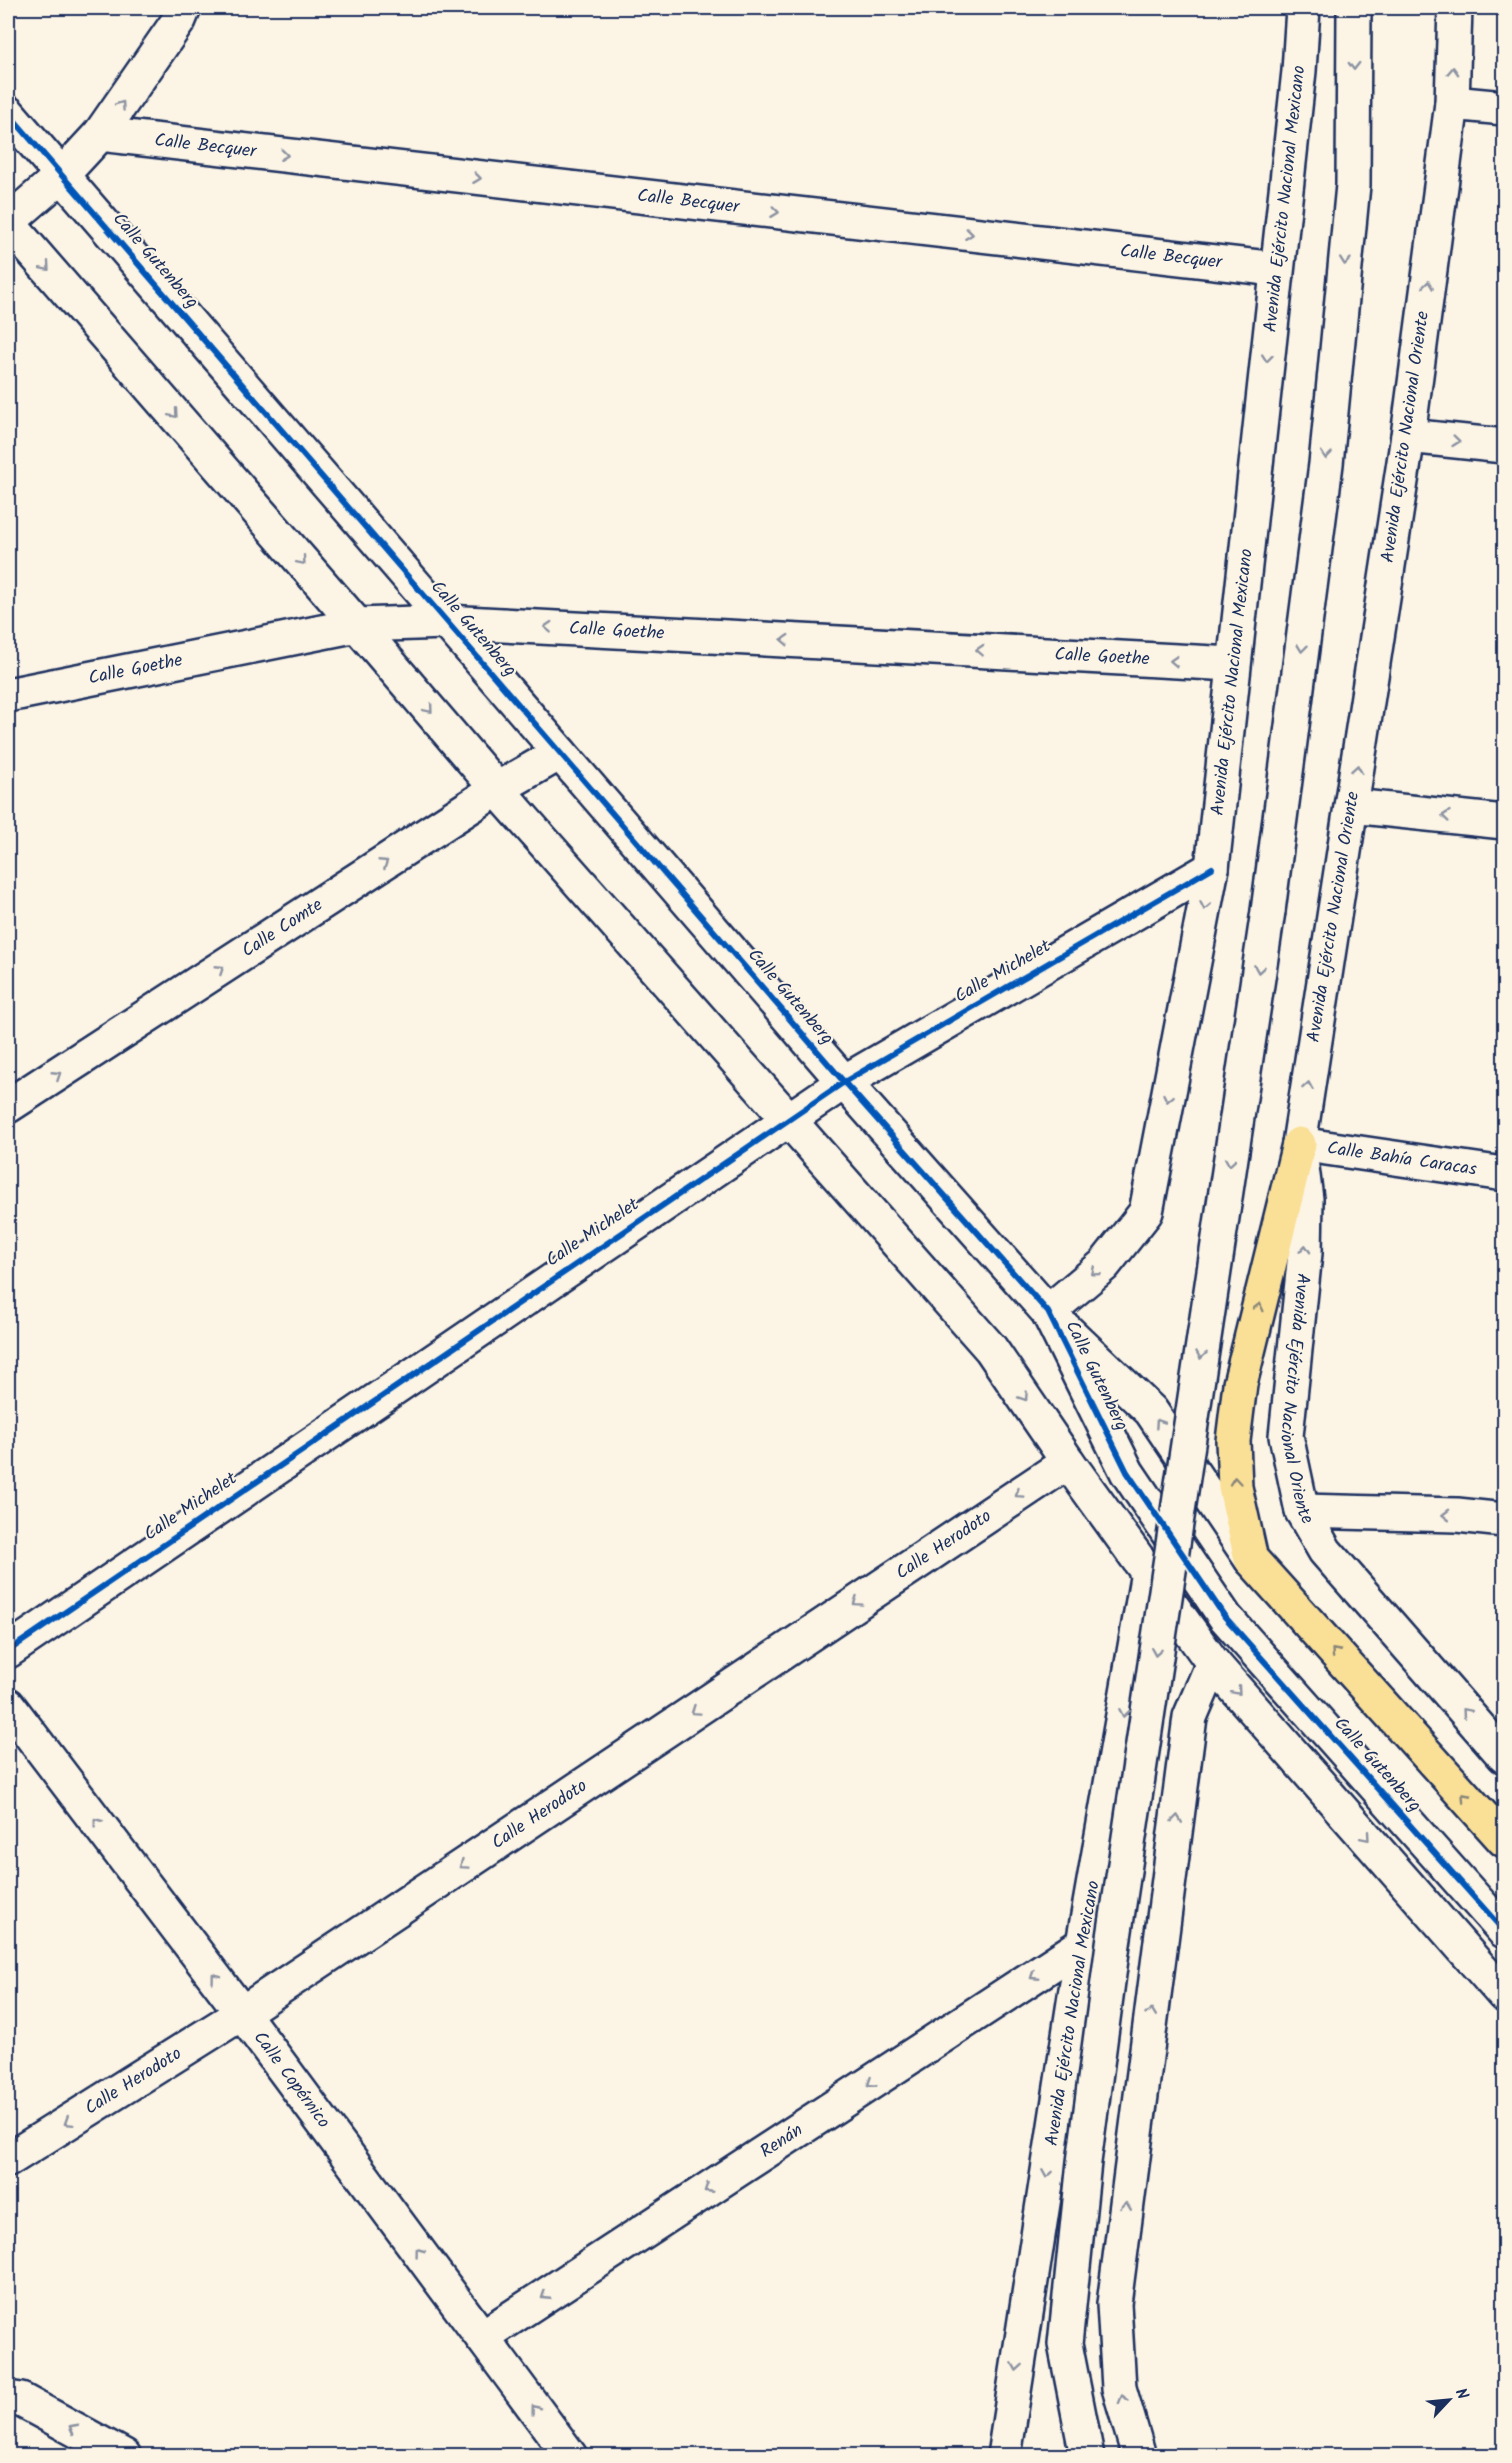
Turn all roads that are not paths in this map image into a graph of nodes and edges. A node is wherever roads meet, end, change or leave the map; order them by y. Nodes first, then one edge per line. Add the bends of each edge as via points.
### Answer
1 (184, 8) edge
2 (1303, 8) edge
3 (1354, 8) edge
4 (1455, 8) edge
5 (1452, 103) junction
6 (1504, 108) edge
7 (8, 113) edge
8 (100, 134) junction
9 (62, 175) junction
10 (8, 222) edge
11 (1276, 269) junction
12 (1408, 436) junction
13 (1504, 446) edge
14 (446, 622) junction
15 (357, 625) junction
16 (1233, 664) junction
17 (8, 695) edge
18 (560, 753) junction
19 (497, 789) junction
20 (1352, 806) junction
21 (1504, 822) edge
22 (1212, 868) junction
23 (844, 1082) junction
24 (8, 1106) edge
25 (787, 1119) junction
26 (1299, 1144) junction
27 (1504, 1174) edge
28 (1048, 1312) junction
29 (1068, 1462) junction
30 (1302, 1512) junction
31 (1504, 1520) edge
32 (1251, 1558) junction
33 (1148, 1572) junction
34 (8, 1651) edge
35 (1213, 1663) junction
36 (8, 1705) edge
37 (1504, 1756) edge
38 (1504, 1840) edge
39 (1504, 1931) edge
40 (1083, 1944) junction
41 (1504, 1995) edge
42 (242, 2013) junction
43 (8, 2160) edge
44 (482, 2337) junction
45 (8, 2398) edge
46 (124, 2456) edge
47 (570, 2456) edge
48 (1004, 2456) edge
49 (1087, 2456) edge
50 (1139, 2456) edge

8 -> 1 street
2 - 11 street, Avenida Ejército Nacional Mexicano
3 -> 49 street, bridge via 1352,197 1326,464 1268,912 1116,1920 1084,2162 1065,2344
5 -> 4 street, Avenida Ejército Nacional Oriente
5 - 6 street
12 -> 5 street, Avenida Ejército Nacional Oriente
7 - 9 street, Calle Gutenberg
8 - 9 street
8 -> 11 street, Calle Becquer
9 - 10 street
9 - 14 street, Calle Gutenberg
10 -> 15 street
11 -> 16 street, Avenida Ejército Nacional Mexicano
12 -> 13 street
20 -> 12 street, Avenida Ejército Nacional Oriente
14 - 15 street, Calle Goethe
16 -> 14 street, Calle Goethe
14 - 18 street, Calle Gutenberg
15 - 17 street, Calle Goethe
15 -> 19 street
16 - 22 street, Avenida Ejército Nacional Mexicano
18 - 19 street, Calle Comte
18 - 23 street, Calle Gutenberg
24 -> 19 street, Calle Comte
19 - 25 street
21 -> 20 street
26 -> 20 street, Avenida Ejército Nacional Oriente
22 - 23 street, Calle Michelet
22 -> 28 street, Avenida Ejército Nacional Mexicano via 1146,1212 1104,1265
23 - 25 street, Calle Michelet
23 - 28 street, Calle Gutenberg
25 -> 29 street via 991,1349
25 - 34 street, Calle Michelet
26 - 27 street, Calle Bahía Caracas
30 -> 26 street, Avenida Ejército Nacional Oriente via 1286,1436 1305,1253 1306,1199
32 -> 26 main road via 1235,1487 1233,1441 1240,1384
32 -> 28 street via 1150,1411
28 - 39 street, Calle Gutenberg via 1127,1472 1225,1617
29 - 33 street
29 -> 42 street, Calle Herodoto
31 -> 30 street via 1457,1515
37 -> 30 street, Avenida Ejército Nacional Oriente via 1325,1551
38 -> 32 main road
33 - 35 street
33 -> 40 street, Avenida Ejército Nacional Mexicano
35 -> 41 street
50 -> 35 street via 1119,2388 1114,2304 1190,1717
42 -> 36 street, Calle Copérnico
40 -> 44 street, Renán
40 -> 48 street, Avenida Ejército Nacional Mexicano
42 -> 43 street, Calle Herodoto
44 -> 42 street, Calle Copérnico
47 -> 44 street, Calle Copérnico
46 -> 45 street via 21,2400

